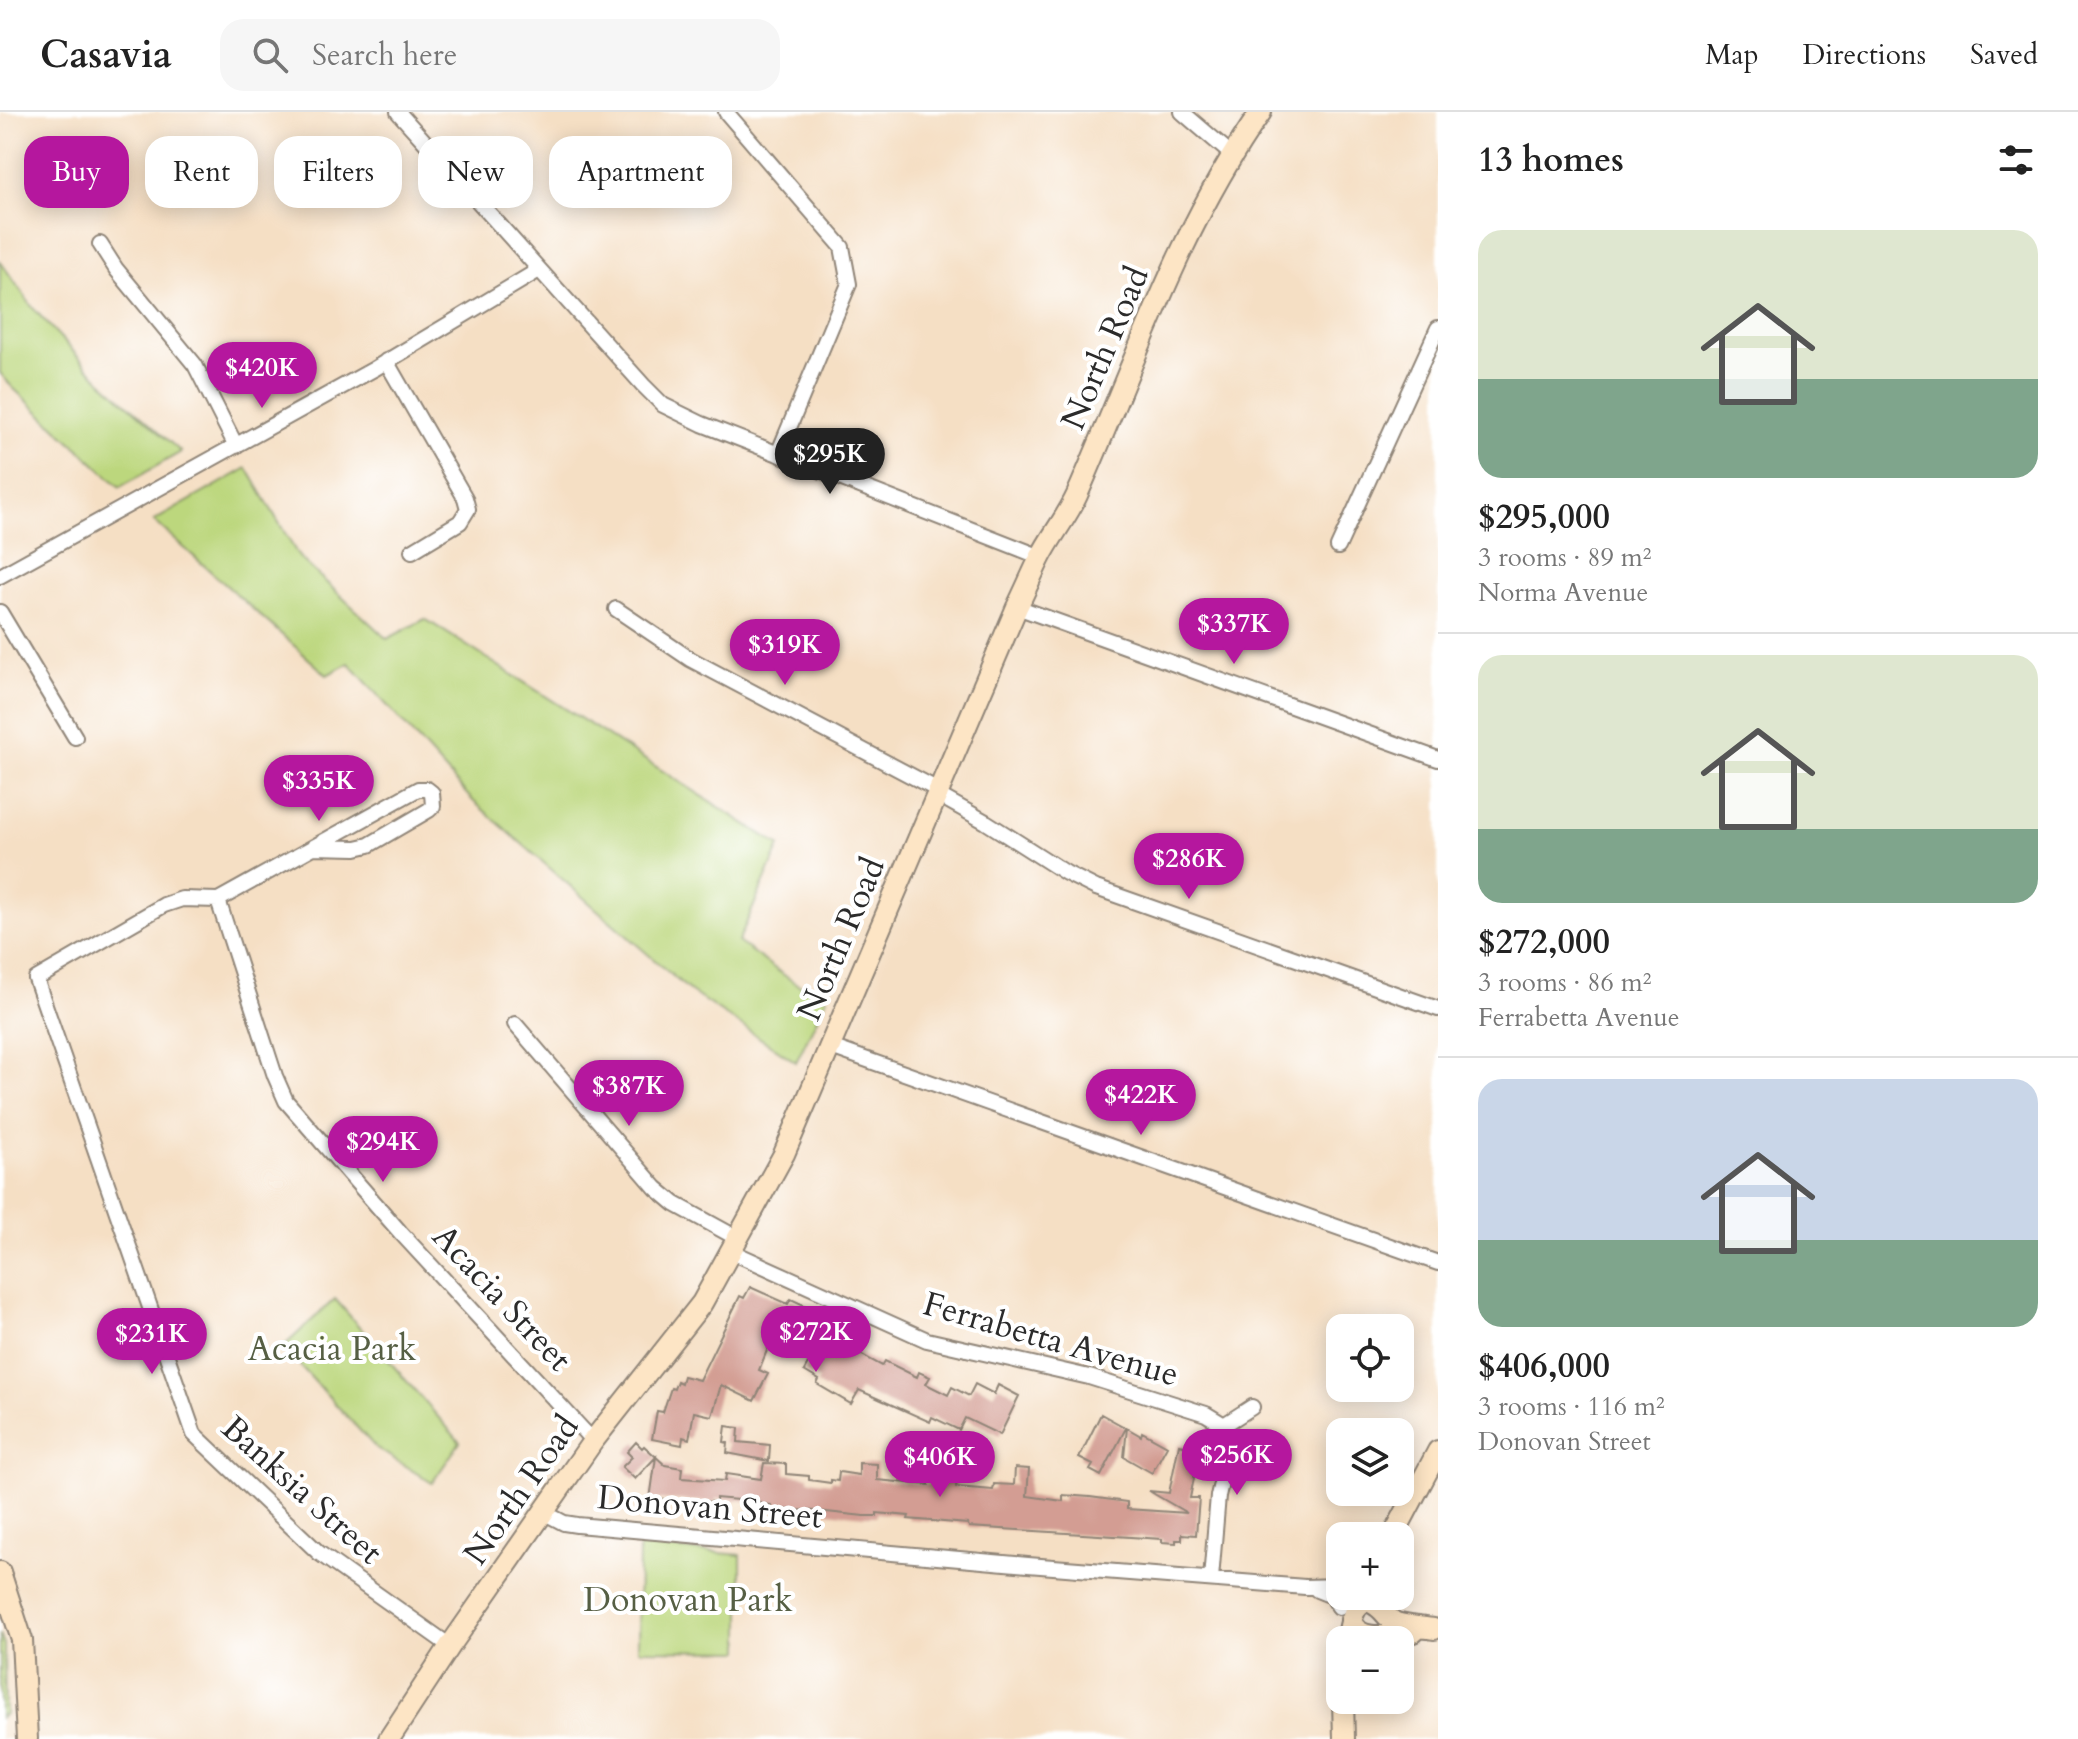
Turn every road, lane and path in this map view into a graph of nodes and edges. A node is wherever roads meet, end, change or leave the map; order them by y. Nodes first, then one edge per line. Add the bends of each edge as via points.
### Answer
1 (398, 112) edge
2 (726, 112) edge
3 (1182, 112) edge
4 (1261, 112) edge
5 (1231, 154) junction
6 (100, 244) dead end
7 (539, 270) junction
8 (1438, 328) edge
9 (386, 361) junction
10 (236, 446) junction
11 (778, 454) junction
12 (1338, 547) dead end
13 (412, 551) dead end
14 (1041, 557) junction
15 (0, 576) edge
16 (1017, 607) junction
17 (616, 609) dead end
18 (0, 612) edge
19 (75, 737) dead end
20 (1438, 759) edge
21 (939, 793) junction
22 (314, 847) junction
23 (218, 900) junction
24 (1438, 1009) edge
25 (515, 1024) dead end
26 (831, 1047) junction
27 (734, 1245) junction
28 (1438, 1263) edge
29 (1252, 1407) dead end
30 (1224, 1425) junction
31 (593, 1441) junction
32 (1438, 1451) edge
33 (543, 1512) junction
34 (1400, 1522) edge
35 (0, 1572) edge
36 (1211, 1579) junction
37 (1305, 1587) junction
38 (1326, 1589) edge
39 (1326, 1593) edge
40 (1362, 1610) edge
41 (1436, 1629) edge
42 (1414, 1632) edge
43 (450, 1646) junction
44 (1343, 1714) edge
45 (27, 1739) edge
46 (389, 1739) edge
47 (1344, 1739) edge

1 - 7 street
2 - 11 street via 842,247 849,284
3 - 5 street
4 - 5 street, North Road
5 - 14 street, North Road via 1159,300 1075,498
6 - 10 street via 195,365
7 - 9 street
7 - 11 street via 663,405
8 - 12 street
9 - 10 street
9 - 13 street via 468,509 460,522
10 - 15 street
11 - 14 street
14 - 16 street, North Road
16 - 20 street
16 - 21 street, North Road
17 - 21 street via 690,659
18 - 19 street
21 - 24 street via 1096,888
21 - 26 street, North Road
22 - 22 street via 369,845 429,810 435,800 427,789 418,789
22 - 23 street
23 - 31 street, Acacia Street via 286,1101
23 - 43 street, Banksia Street via 182,899 164,905 36,979 194,1434 319,1553
25 - 27 street, Ferrabetta Avenue via 656,1188
26 - 27 street, North Road via 784,1154
26 - 28 street
27 - 30 street, Ferrabetta Avenue via 927,1340 1089,1377 1213,1416
27 - 31 street, North Road via 696,1312
29 - 30 street
30 - 36 street via 1230,1445 1218,1496
31 - 33 street, North Road
32 - 34 street
33 - 36 street, Donovan Street via 577,1525
33 - 43 street, North Road
35 - 45 street via 22,1640
36 - 37 street, Donovan Street
37 - 38 street, Donovan Street
37 - 39 street, Donovan Street
40 - 41 street
41 - 42 street
43 - 46 street, North Road
44 - 47 street

